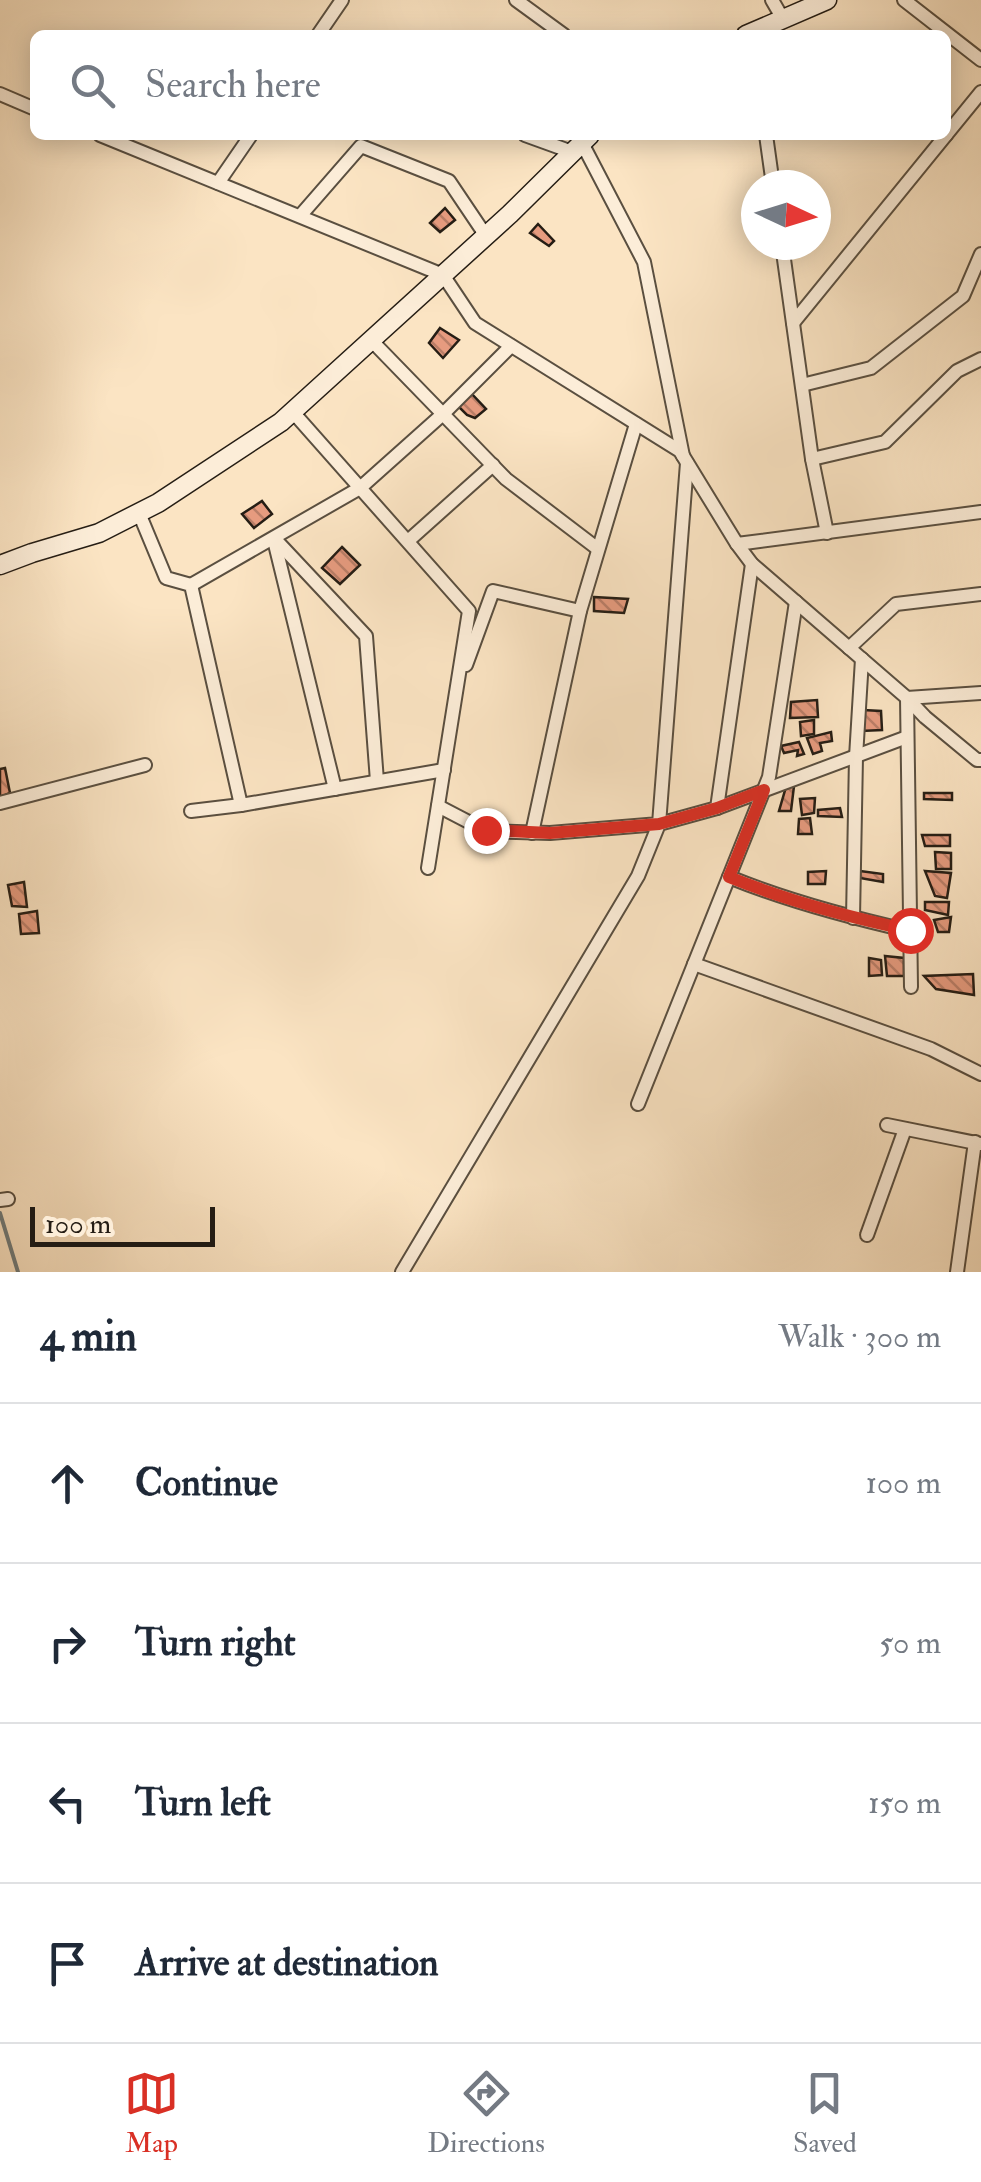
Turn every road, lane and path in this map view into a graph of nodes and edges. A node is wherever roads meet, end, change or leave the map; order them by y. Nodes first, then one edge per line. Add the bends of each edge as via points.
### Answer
1 (342, 0) edge
2 (516, 0) edge
3 (772, 0) edge
4 (826, 0) edge
5 (904, 0) edge
6 (784, 19) junction
7 (321, 30) edge
8 (557, 30) edge
9 (758, 30) edge
10 (942, 30) edge
11 (951, 37) edge
12 (981, 60) edge
13 (981, 92) edge
14 (0, 94) edge
15 (30, 106) edge
16 (951, 129) edge
17 (112, 140) edge
18 (247, 140) edge
19 (767, 140) edge
20 (942, 140) edge
21 (581, 143) edge
22 (772, 170) edge
23 (218, 183) junction
24 (300, 216) junction
25 (486, 236) junction
26 (981, 254) edge
27 (784, 260) edge
28 (443, 275) junction
29 (793, 323) junction
30 (371, 340) junction
31 (511, 346) junction
32 (981, 360) edge
33 (802, 385) junction
34 (292, 411) junction
35 (443, 414) junction
36 (636, 424) junction
37 (812, 459) junction
38 (685, 460) junction
39 (493, 465) junction
40 (360, 488) junction
41 (981, 512) edge
42 (139, 513) junction
43 (827, 532) junction
44 (274, 538) junction
45 (408, 542) junction
46 (736, 544) junction
47 (598, 549) junction
48 (752, 564) junction
49 (0, 565) edge
50 (192, 585) junction
51 (981, 594) edge
52 (796, 602) junction
53 (580, 611) junction
54 (849, 648) junction
55 (862, 660) junction
56 (981, 693) edge
57 (455, 696) junction
58 (907, 698) junction
59 (907, 737) junction
60 (856, 756) junction
61 (981, 760) edge
62 (145, 766) dead end
63 (444, 770) junction
64 (377, 781) junction
65 (335, 789) junction
66 (764, 790) junction
67 (0, 803) edge
68 (241, 805) junction
69 (438, 806) junction
70 (717, 808) junction
71 (191, 811) dead end
72 (659, 824) junction
73 (532, 832) junction
74 (428, 868) dead end
75 (729, 877) junction
76 (853, 918) junction
77 (910, 930) junction
78 (694, 964) junction
79 (911, 987) dead end
80 (981, 1074) edge
81 (638, 1104) dead end
82 (887, 1125) dead end
83 (906, 1129) junction
84 (978, 1143) edge
85 (964, 1222) junction
86 (981, 1223) edge
87 (867, 1235) dead end
88 (402, 1272) edge
89 (957, 1272) edge

1 - 7 street
2 - 8 street
3 - 6 street
4 - 6 main road
5 - 10 street
6 - 9 main road
11 - 12 street
13 - 16 street
14 - 15 street
17 - 23 street
18 - 23 street
19 - 22 street
20 - 29 street
21 - 25 main road
21 - 38 street via 644,262
23 - 24 street
24 - 25 street via 361,146 449,182
24 - 28 street
25 - 28 main road
26 - 33 street via 962,296 871,368
27 - 29 street
28 - 30 main road
28 - 31 street via 474,323
29 - 33 street
30 - 34 main road
30 - 35 street
31 - 35 street
31 - 36 street
32 - 37 street via 957,372 885,442
33 - 37 street
34 - 40 street
34 - 42 main road
35 - 39 street
35 - 40 street
36 - 38 street
36 - 47 street
37 - 43 street
38 - 46 street
38 - 72 street
39 - 45 street
39 - 47 street
40 - 44 street
40 - 45 street
41 - 43 street
42 - 49 main road
42 - 50 street via 166,578
43 - 46 street
44 - 50 street
44 - 64 street via 366,636
44 - 65 street
45 - 57 street via 468,611
46 - 48 street
47 - 53 street
48 - 52 street
48 - 70 street
50 - 68 street
51 - 54 street via 896,604
52 - 54 street
52 - 66 street
53 - 57 street via 493,592
53 - 73 street
54 - 55 street
55 - 58 street
55 - 60 street
56 - 58 street
57 - 63 street
58 - 59 street
58 - 61 street
59 - 60 street
59 - 77 street
60 - 66 street
60 - 76 street
62 - 67 street
63 - 64 street
63 - 69 street
64 - 65 street
65 - 68 street
66 - 70 street
66 - 75 street
68 - 71 street
69 - 73 street via 486,830
69 - 74 street
70 - 72 street
72 - 73 street
72 - 88 street via 638,876
75 - 76 street
75 - 78 street
76 - 77 street
77 - 79 street
78 - 80 street
78 - 81 street
82 - 83 street
83 - 84 street
83 - 87 street
84 - 85 street
85 - 86 street
85 - 89 street

